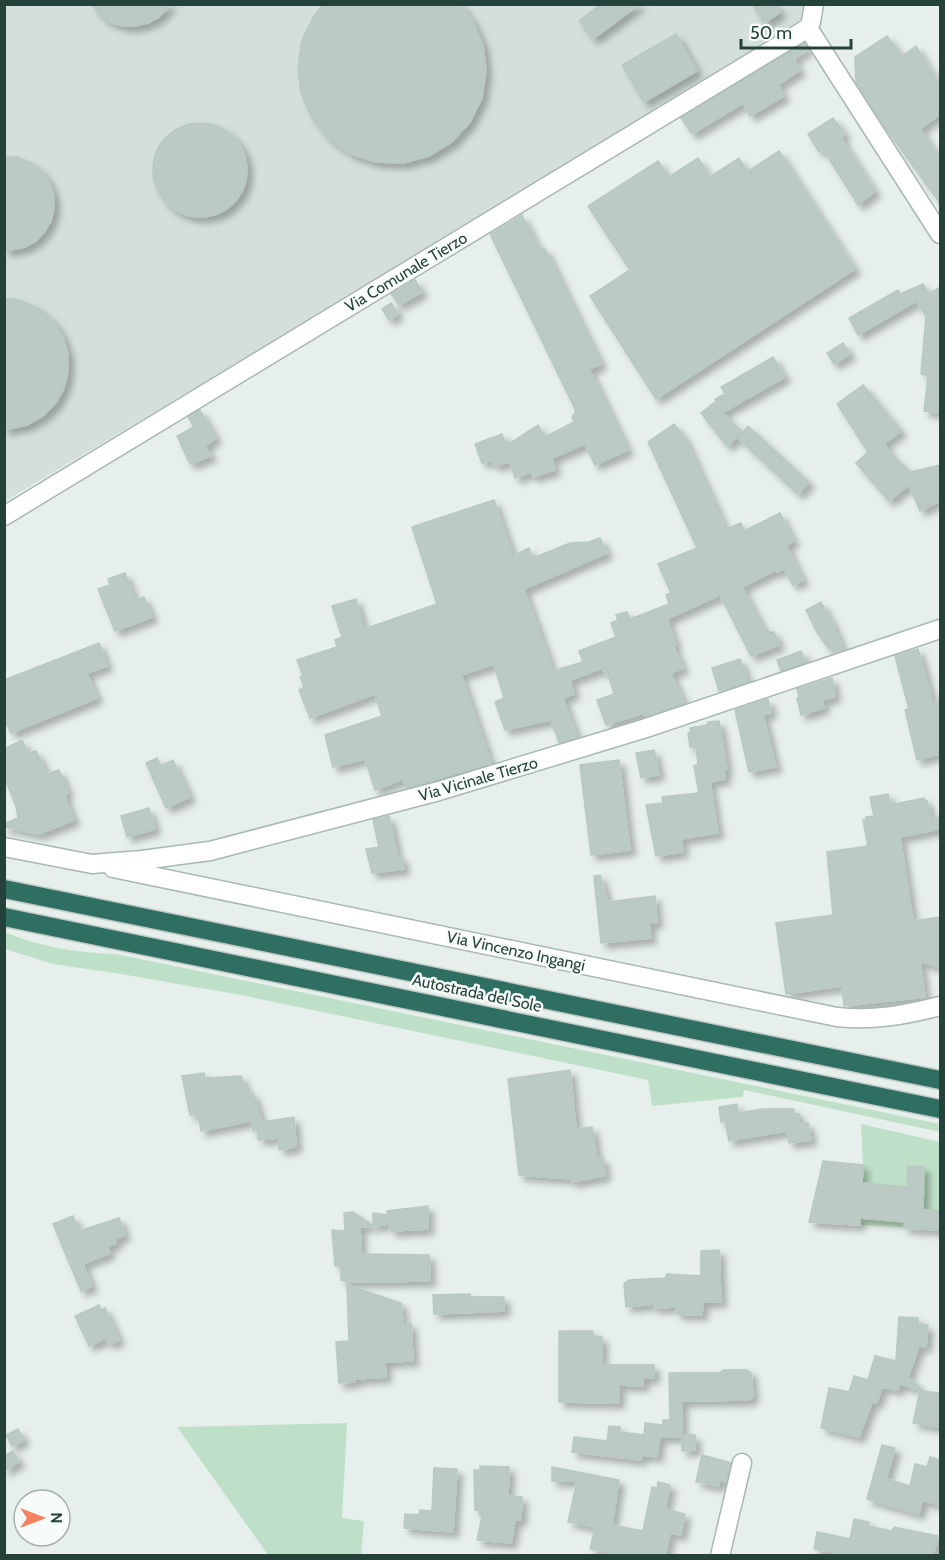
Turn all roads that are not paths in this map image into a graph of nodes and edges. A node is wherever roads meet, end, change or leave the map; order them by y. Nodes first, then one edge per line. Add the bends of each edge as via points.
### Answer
1 (813, 4) edge
2 (808, 28) junction
3 (940, 234) edge
4 (4, 516) edge
5 (940, 630) edge
6 (4, 847) edge
7 (92, 864) junction
8 (4, 889) edge
9 (4, 917) edge
10 (940, 1006) edge
11 (940, 1080) edge
12 (940, 1109) edge
13 (742, 1463) dead end
14 (720, 1556) edge

1 - 2 street
2 - 3 street
2 - 4 street, Via Comunale Tierzo
5 - 7 street, Via Vicinale Tierzo via 643,729 439,791 210,850
6 - 7 street, Via Vicinale Tierzo
7 - 10 street, Via Vincenzo Ingangi via 837,1017 896,1017
8 - 11 highway, Autostrada del Sole
9 - 12 highway, Autostrada del Sole
13 - 14 street

